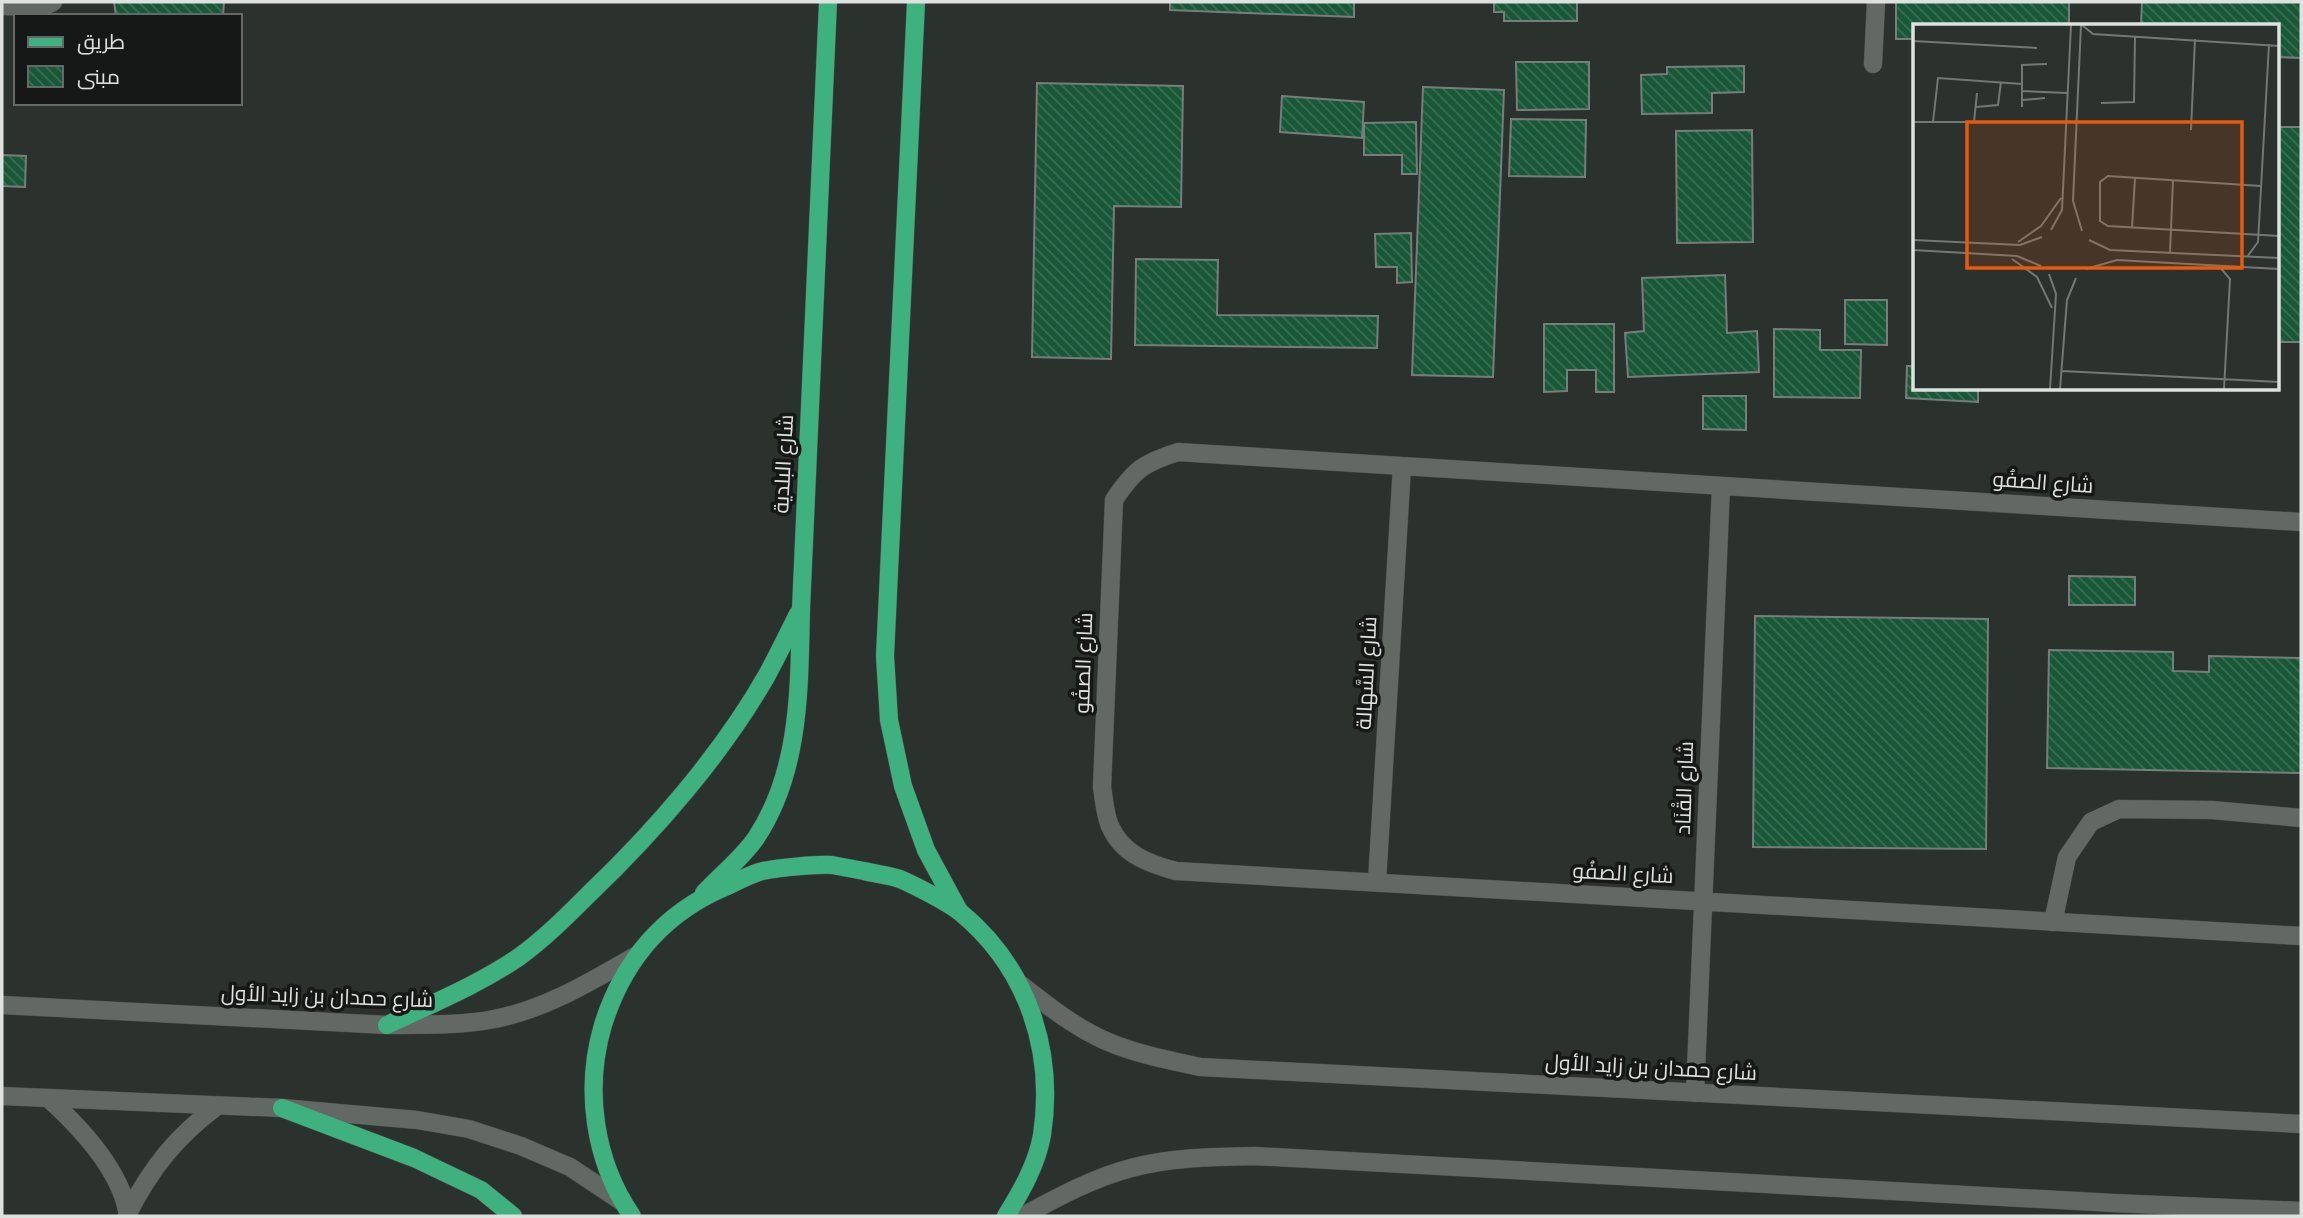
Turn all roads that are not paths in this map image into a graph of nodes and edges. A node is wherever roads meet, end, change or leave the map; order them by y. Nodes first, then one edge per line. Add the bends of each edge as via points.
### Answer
1 (53, 2) edge
2 (828, 2) edge
3 (916, 2) edge
4 (1876, 2) edge
5 (2, 6) edge
6 (1873, 64) dead end
7 (1402, 466) junction
8 (1721, 486) junction
9 (2301, 522) edge
10 (800, 609) junction
11 (2301, 818) edge
12 (1377, 882) junction
13 (698, 899) junction
14 (1703, 901) junction
15 (959, 911) junction
16 (2053, 922) junction
17 (2301, 936) edge
18 (637, 955) junction
19 (1020, 984) junction
20 (2, 1005) edge
21 (387, 1025) junction
22 (1695, 1093) junction
23 (2, 1096) edge
24 (48, 1098) junction
25 (218, 1106) junction
26 (282, 1108) junction
27 (2301, 1124) edge
28 (621, 1201) junction
29 (2113, 1203) junction
30 (2301, 1211) edge
31 (128, 1215) edge
32 (513, 1216) edge
33 (632, 1216) edge
34 (1006, 1216) edge
35 (1023, 1216) edge
36 (2129, 1216) edge
37 (2294, 1216) edge

1 - 5 street via 42,7
2 - 10 main road, شارع البلدية
3 - 15 main road via 885,656 889,720 903,786 926,850
4 - 6 street
7 - 8 street, شارع الصفُو
7 - 12 street, شارع السَّهالة
7 - 12 street, شارع الصفُو via 1178,452 1152,460 1129,477 1114,500 1102,787 1109,825 1127,850 1150,865 1176,871
8 - 9 street, شارع الصفُو
8 - 14 street, شارع القْنَاد
10 - 13 main road, شارع البلدية via 794,737 781,789 755,839
10 - 21 main road via 766,676 732,728 688,787 615,869 517,958
11 - 16 street via 2212,810 2119,809 2091,822 2067,857
12 - 14 street, شارع الصفُو
13 - 15 main road via 761,872 830,865 898,878
13 - 18 main road via 665,924
14 - 16 street, شارع الصفُو
14 - 22 street, شارع القْنَاد
15 - 19 main road via 993,945
16 - 17 street, شارع الصفُو
18 - 21 street, شارع حمدان بن زايد الأول via 535,1008 489,1020
18 - 28 main road via 611,1000 595,1063 593,1102 601,1153
19 - 22 street, شارع حمدان بن زايد الأول via 1105,1041 1200,1067
19 - 34 main road via 1039,1033 1046,1085 1041,1137 1025,1186
20 - 21 street, شارع حمدان بن زايد الأول
22 - 27 street, شارع حمدان بن زايد الأول
23 - 24 street
24 - 25 street
24 - 31 street via 105,1161
25 - 26 street
25 - 31 street via 174,1142
26 - 28 street via 470,1129 570,1167
26 - 32 main road via 414,1158 481,1191
28 - 33 main road
29 - 30 street
29 - 35 street via 1255,1156 1132,1167 1074,1188
29 - 36 street
30 - 37 street

